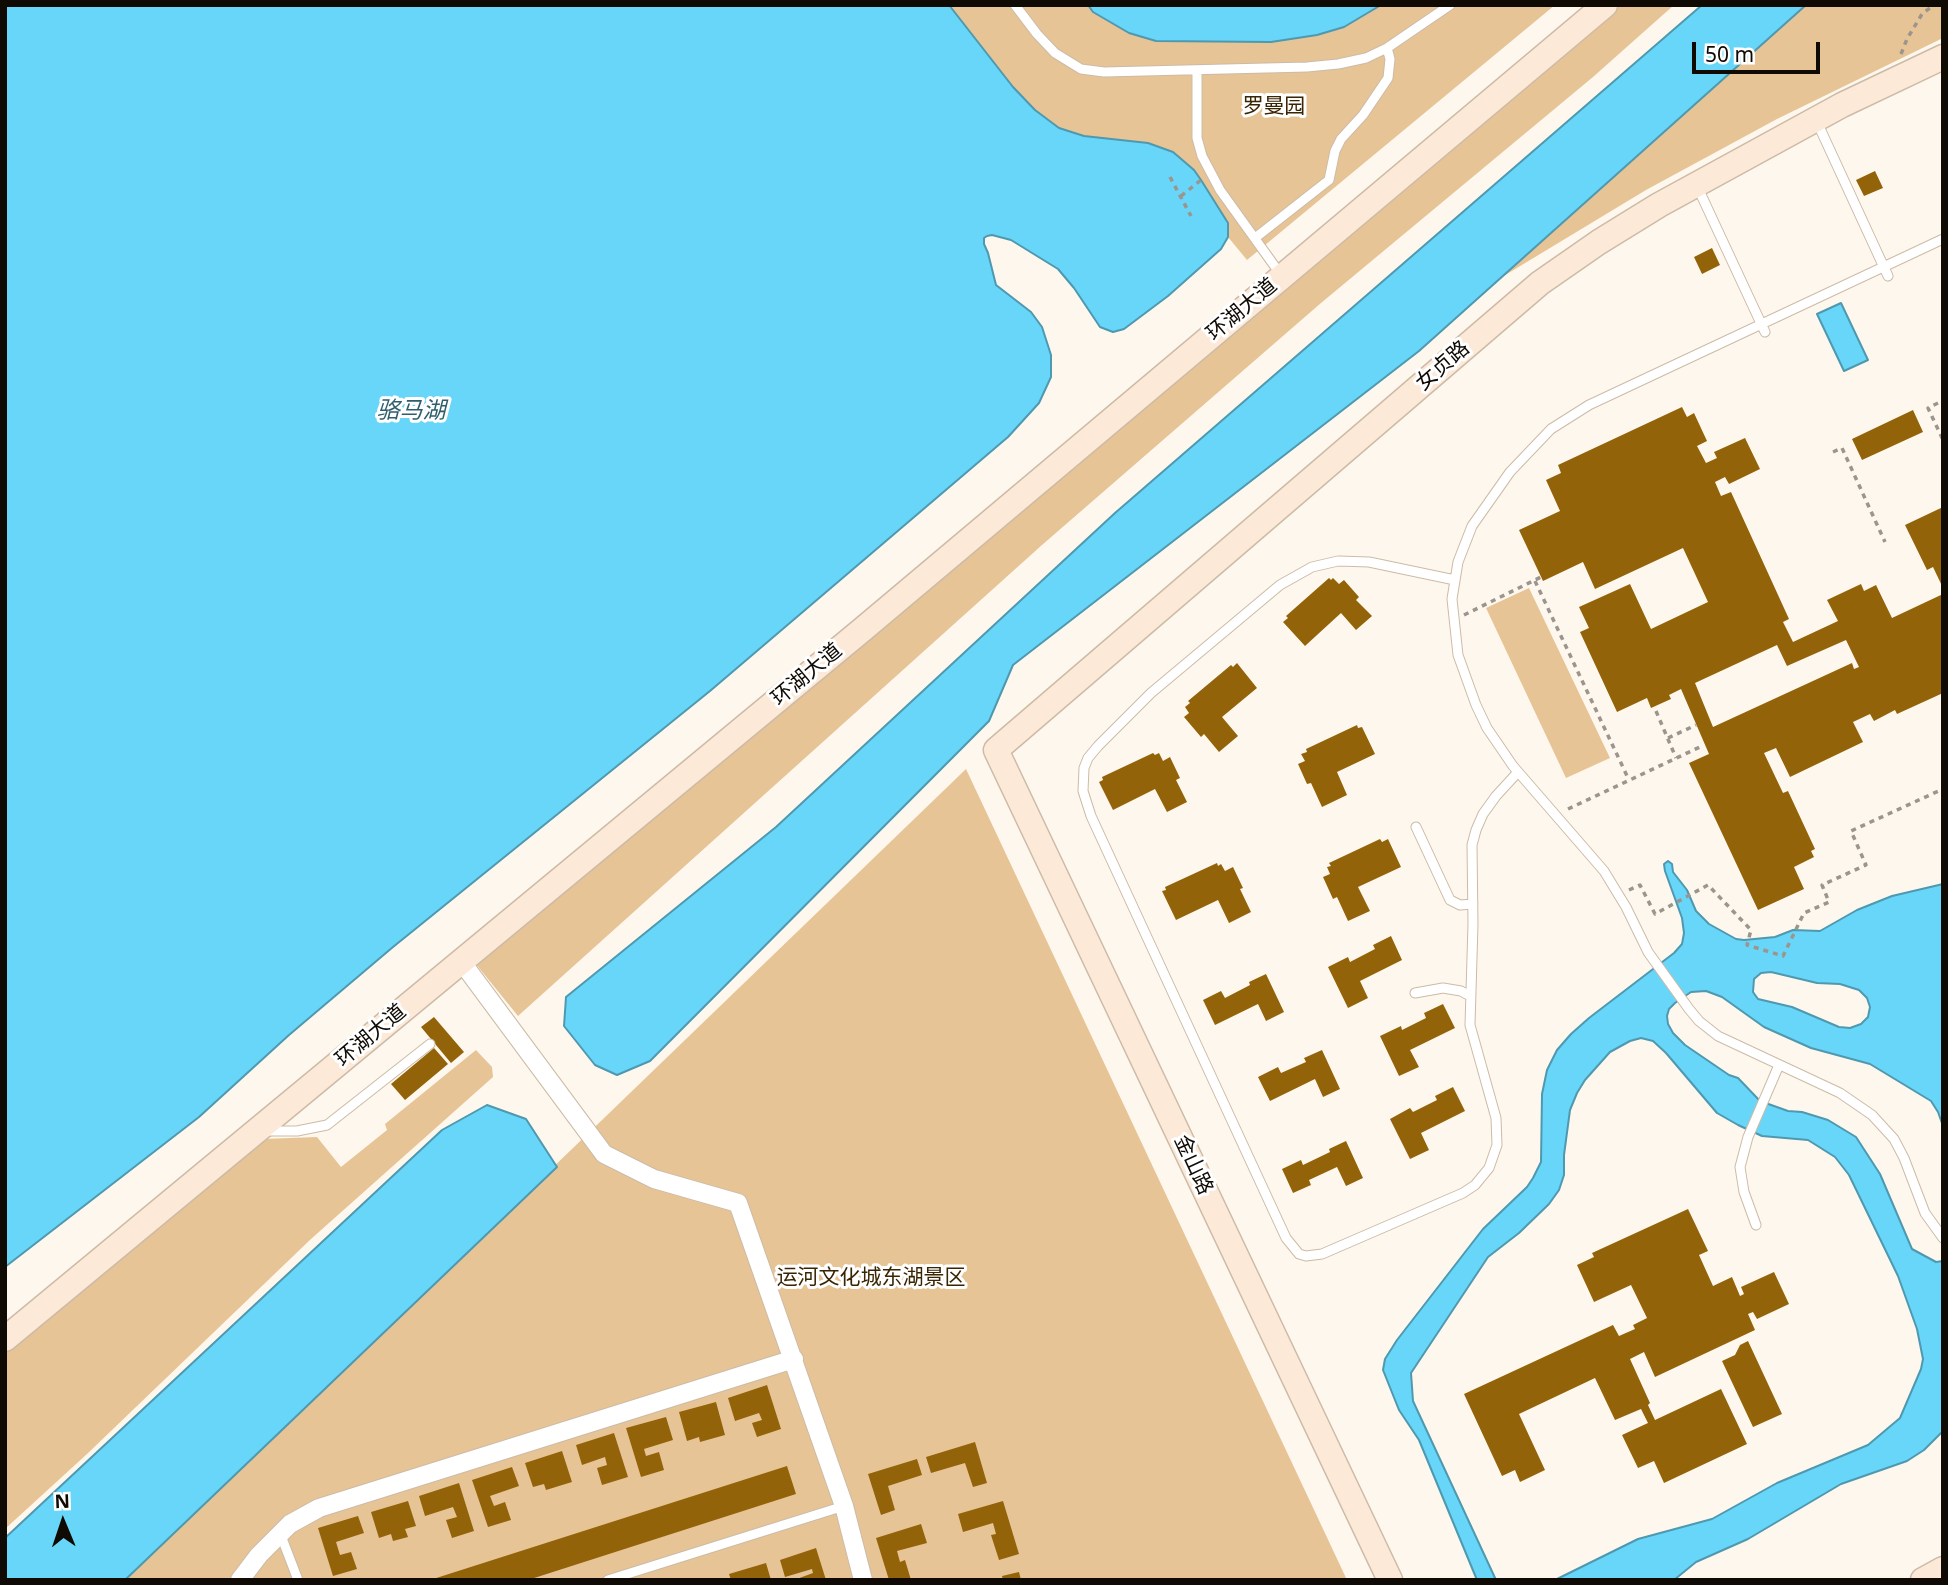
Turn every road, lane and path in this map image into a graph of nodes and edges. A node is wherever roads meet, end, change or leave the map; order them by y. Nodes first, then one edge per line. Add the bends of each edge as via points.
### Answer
1 (1014, 5) edge
2 (1450, 5) edge
3 (1605, 5) edge
4 (1934, 5) edge
5 (1387, 48) junction
6 (1943, 57) edge
7 (1197, 70) junction
8 (1890, 82) junction
9 (1816, 119) junction
10 (1170, 177) dead end
11 (1201, 180) dead end
12 (1696, 184) junction
13 (1181, 196) junction
14 (1191, 216) dead end
15 (1255, 239) junction
16 (1943, 239) edge
17 (1884, 267) junction
18 (1888, 276) dead end
19 (1282, 277) junction
20 (1763, 328) junction
21 (1938, 403) dead end
22 (1943, 440) edge
23 (1833, 452) dead end
24 (1885, 542) dead end
25 (1541, 578) dead end
26 (1455, 580) junction
27 (1535, 580) junction
28 (1453, 620) junction
29 (1656, 711) dead end
30 (1696, 724) dead end
31 (1668, 738) junction
32 (1702, 746) dead end
33 (996, 750) joint
34 (1676, 758) junction
35 (1518, 772) junction
36 (1629, 780) junction
37 (1943, 789) edge
38 (1556, 814) junction
39 (1416, 827) dead end
40 (1620, 895) junction
41 (1473, 904) junction
42 (461, 961) junction
43 (1415, 993) dead end
44 (1470, 996) junction
45 (430, 1044) dead end
46 (1779, 1065) junction
47 (257, 1130) junction
48 (1756, 1225) dead end
49 (1943, 1238) edge
50 (5, 1339) edge
51 (794, 1359) junction
52 (844, 1506) junction
53 (280, 1533) junction
54 (1943, 1569) edge
55 (240, 1580) edge
56 (298, 1580) edge
57 (608, 1580) edge
58 (863, 1580) edge
59 (1390, 1580) edge
60 (1923, 1580) edge

1 - 7 lane via 1055,53 1082,69
2 - 5 lane
3 - 19 street, 环湖大道
4 - 8 path via 1922,13 1907,39
5 - 7 lane via 1338,64
5 - 15 lane via 1388,78 1341,139 1329,180
6 - 8 street, 女贞路
7 - 15 lane via 1197,138 1202,156
8 - 9 street, 女贞路
9 - 12 street, 女贞路
9 - 17 lane
10 - 13 path
11 - 13 path
12 - 20 lane
12 - 33 street, 女贞路 via 1540,283
13 - 14 path
15 - 19 lane
16 - 17 lane
17 - 18 lane
17 - 20 lane
19 - 42 street, 环湖大道
20 - 26 lane via 1589,405 1551,429 1510,472 1472,526
21 - 22 path via 1928,408
23 - 24 path via 1842,448
25 - 27 path
26 - 28 lane
26 - 44 lane via 1369,562 1338,561 1312,567 1280,585 1151,693 1087,758 1082,781 1091,816 1286,1238 1299,1254 1329,1252 1463,1193 1484,1176 1493,1158 1497,1131 1470,1025
27 - 28 path
27 - 36 path
28 - 35 lane via 1458,655 1476,705
29 - 31 path
30 - 31 path
31 - 34 path
32 - 34 path
33 - 59 street, 金山路
34 - 36 path
35 - 38 lane
35 - 41 lane via 1496,796 1476,830
36 - 38 path
37 - 40 path via 1851,831 1867,865 1822,885 1829,902 1804,913 1783,956 1747,945 1751,930 1708,885 1655,914 1640,885
38 - 40 lane
39 - 41 lane via 1450,900
40 - 46 lane via 1648,952 1699,1021 1718,1036
41 - 44 lane
42 - 47 street, 环湖大道
42 - 51 street via 604,1154 654,1179 738,1203
43 - 44 lane via 1443,988
45 - 47 lane via 327,1125 297,1131
46 - 48 lane via 1740,1167
46 - 49 lane via 1840,1093 1884,1126
47 - 50 street, 环湖大道
51 - 52 street
51 - 53 street via 319,1508
52 - 57 lane
52 - 58 street
53 - 55 street
53 - 56 lane
54 - 60 street

